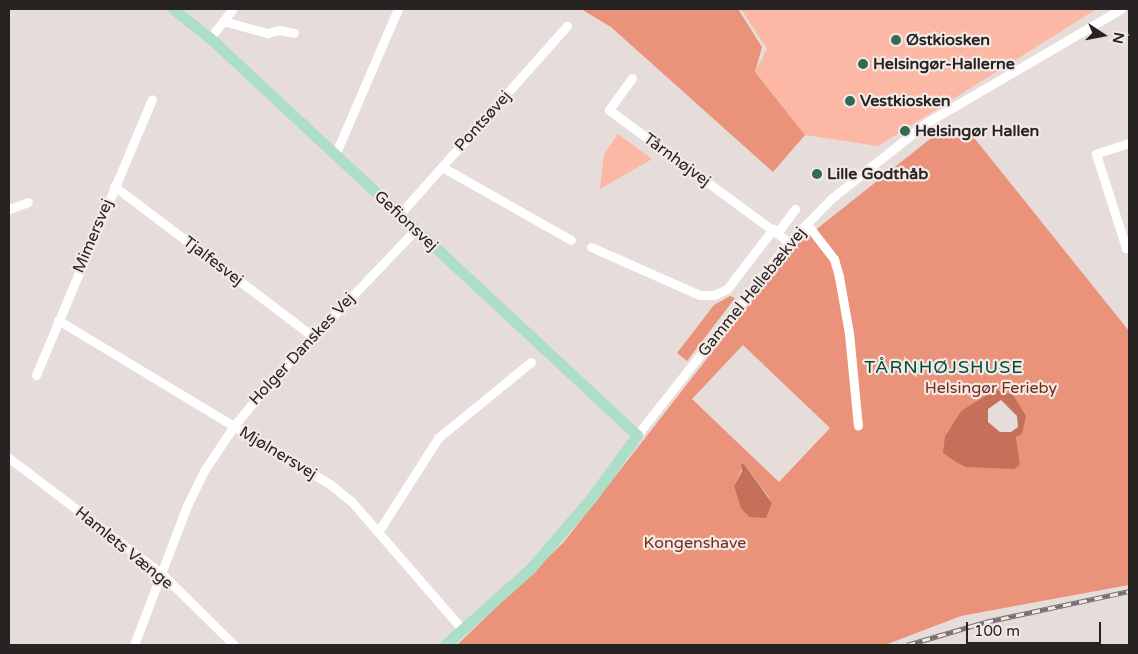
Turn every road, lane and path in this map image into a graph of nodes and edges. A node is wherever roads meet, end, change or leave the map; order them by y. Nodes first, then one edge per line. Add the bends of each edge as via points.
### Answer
1 (173, 9) edge
2 (233, 9) edge
3 (398, 9) edge
4 (1121, 9) edge
5 (223, 21) junction
6 (567, 26) dead end
7 (294, 33) dead end
8 (210, 38) junction
9 (632, 78) dead end
10 (152, 99) dead end
11 (1129, 143) edge
12 (335, 155) junction
13 (442, 166) junction
14 (114, 186) junction
15 (28, 202) dead end
16 (9, 209) edge
17 (795, 209) dead end
18 (399, 215) junction
19 (807, 224) junction
20 (415, 230) junction
21 (775, 231) junction
22 (571, 240) dead end
23 (789, 242) junction
24 (591, 247) dead end
25 (1129, 247) edge
26 (58, 320) junction
27 (312, 336) junction
28 (531, 362) dead end
29 (36, 375) dead end
30 (234, 426) junction
31 (858, 426) dead end
32 (636, 435) junction
33 (9, 458) edge
34 (378, 532) junction
35 (162, 574) junction
36 (463, 630) junction
37 (134, 645) edge
38 (234, 645) edge
39 (445, 645) edge

1 - 8 main road, Gefionsvej
2 - 5 street
3 - 12 street
4 - 19 street, Gammel Hellebækvej via 926,123 832,198
5 - 7 street via 267,33 279,30
5 - 8 street
6 - 13 street, Pontsøvej
8 - 12 main road, Gefionsvej
9 - 21 street, Tårnhøjvej via 609,110
10 - 14 street, Mimersvej
11 - 25 street via 1096,154 1126,248
12 - 18 main road, Gefionsvej
13 - 18 street, Pontsøvej
13 - 22 street
14 - 26 street, Mimersvej
14 - 27 street, Tjalfesvej
15 - 16 street
17 - 21 street
18 - 20 main road, Gefionsvej
19 - 23 street, Gammel Hellebækvej
19 - 31 street via 834,259 839,277 849,333
20 - 27 street, Holger Danskes Vej
20 - 32 main road, Gefionsvej
21 - 23 street, Tårnhøjvej
21 - 24 street via 727,289 714,295 700,296
23 - 32 street, Gammel Hellebækvej
26 - 29 street, Mimersvej
26 - 30 street, Mjølnersvej
27 - 30 street, Holger Danskes Vej
28 - 34 street via 438,438
30 - 34 street, Mjølnersvej via 331,485
30 - 35 street, Holger Danskes Vej via 204,471 186,508
32 - 36 main road, Gammel Hellebækvej via 555,542
33 - 35 street, Hamlets Vænge
34 - 36 street, Mjølnersvej
35 - 37 street, Holger Danskes Vej
35 - 38 street, Hamlets Vænge
36 - 39 main road, Gammel Hellebækvej

